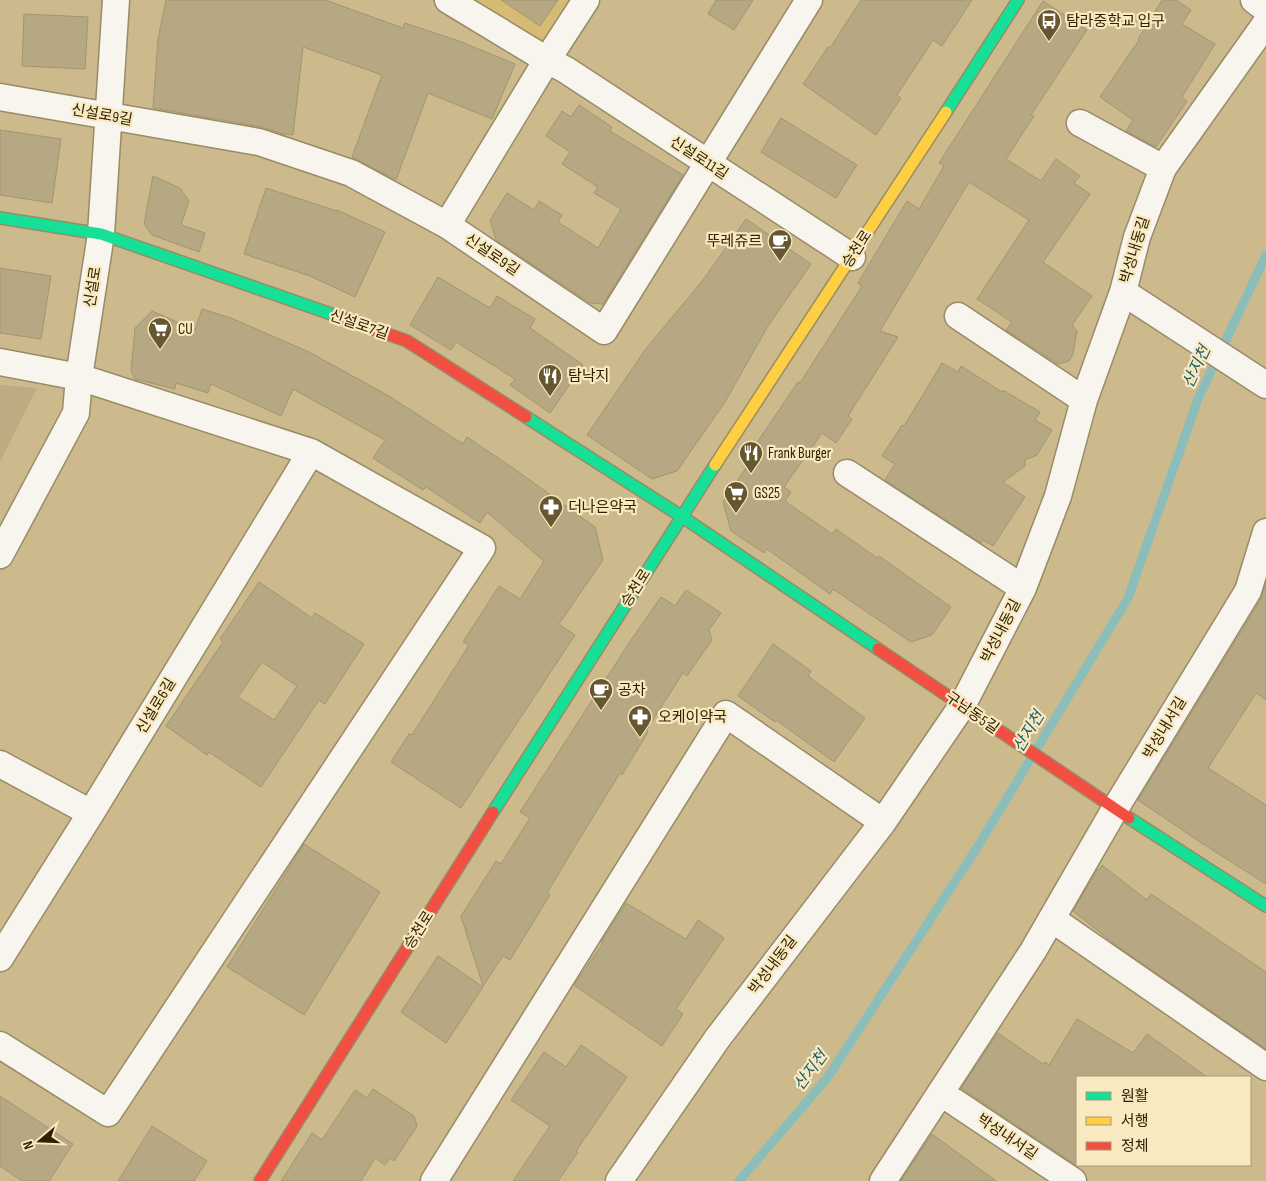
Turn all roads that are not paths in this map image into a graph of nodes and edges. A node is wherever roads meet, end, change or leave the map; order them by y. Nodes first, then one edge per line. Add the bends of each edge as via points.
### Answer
1 (116, 0) edge
2 (448, 0) edge
3 (586, 0) edge
4 (809, 0) edge
5 (1018, 0) edge
6 (1254, 0) edge
7 (1266, 9) edge
8 (1266, 22) edge
9 (547, 60) junction
10 (0, 97) edge
11 (110, 116) junction
12 (1080, 123) dead end
13 (708, 164) junction
14 (1163, 168) junction
15 (0, 218) edge
16 (447, 225) junction
17 (101, 234) junction
18 (852, 257) junction
19 (1123, 292) junction
20 (958, 316) dead end
21 (0, 362) edge
22 (79, 377) junction
23 (1266, 386) edge
24 (1084, 400) junction
25 (311, 452) junction
26 (847, 473) dead end
27 (681, 516) junction
28 (1266, 532) edge
29 (0, 556) edge
30 (1023, 588) junction
31 (972, 713) junction
32 (0, 764) edge
33 (1115, 809) junction
34 (91, 813) junction
35 (883, 822) junction
36 (1266, 906) edge
37 (1052, 919) junction
38 (0, 958) edge
39 (0, 1045) edge
40 (1266, 1067) edge
41 (941, 1093) junction
42 (260, 1181) edge
43 (434, 1181) edge
44 (619, 1181) edge
45 (883, 1181) edge
46 (1072, 1181) edge

1 - 11 street, 신설로
2 - 9 street, 신설로11길
3 - 9 street
4 - 13 street, 신설로9길
5 - 18 street, 승천로
6 - 7 street
8 - 14 street, 박성내동길
9 - 13 street, 신설로11길
9 - 16 street
10 - 11 street, 신설로9길
11 - 16 street, 신설로9길 via 259,142 351,173
11 - 17 street, 신설로
12 - 14 street
13 - 16 street, 신설로9길 via 604,330
13 - 18 street, 신설로11길
14 - 19 street, 박성내동길 via 1138,237
15 - 17 street, 신설로7길
17 - 22 street, 신설로
17 - 27 street, 신설로7길 via 407,341
18 - 27 street, 승천로
19 - 23 street
19 - 24 street, 박성내동길
20 - 24 street
21 - 22 street
22 - 25 street
22 - 29 street, 신설로 via 76,413
24 - 30 street, 박성내동길 via 1058,496
25 - 34 street, 신설로6길
25 - 39 street via 482,548 108,1113
26 - 30 street
27 - 31 street, 구남동5길
27 - 42 street, 승천로
28 - 33 street, 박성내서길 via 1248,591
30 - 31 street, 박성내동길
31 - 33 street, 구남동5길
31 - 35 street, 박성내동길
32 - 34 street
33 - 36 street, 구남동5길
33 - 37 street, 박성내서길
34 - 38 street, 신설로6길
35 - 43 street via 726,714
35 - 44 street, 박성내동길 via 717,1039
37 - 40 street
37 - 41 street, 박성내서길
41 - 45 street, 박성내서길
41 - 46 street, 박성내서길

